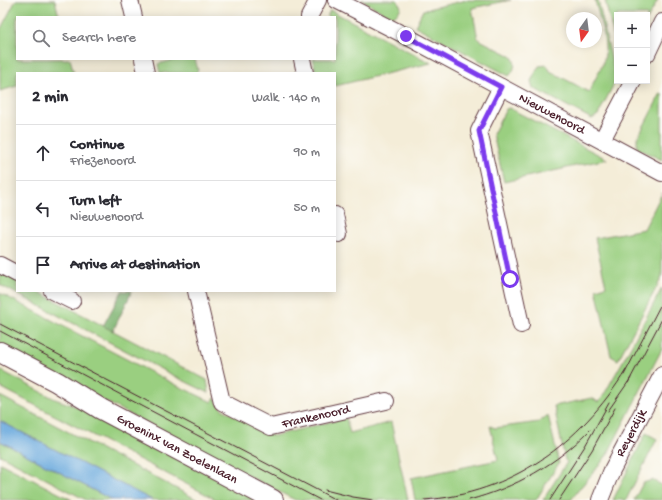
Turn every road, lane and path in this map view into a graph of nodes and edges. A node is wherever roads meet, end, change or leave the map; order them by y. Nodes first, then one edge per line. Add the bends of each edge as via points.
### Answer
1 (130, 0) edge
2 (318, 0) edge
3 (336, 0) edge
4 (134, 16) edge
5 (310, 16) edge
6 (662, 22) edge
7 (650, 48) edge
8 (142, 60) edge
9 (302, 60) edge
10 (146, 72) edge
11 (305, 72) edge
12 (631, 84) edge
13 (501, 87) junction
14 (602, 140) junction
15 (662, 173) edge
16 (336, 220) edge
17 (339, 234) dead end
18 (0, 265) edge
19 (16, 273) edge
20 (54, 292) edge
21 (196, 292) edge
22 (72, 302) dead end
23 (520, 325) dead end
24 (0, 352) edge
25 (0, 365) edge
26 (662, 375) edge
27 (386, 401) dead end
28 (101, 409) junction
29 (612, 470) junction
30 (274, 500) edge
31 (593, 500) edge
32 (600, 500) edge

1 - 4 street
2 - 5 street
3 - 13 street, Nieuwenoord
6 - 7 street
8 - 10 street
9 - 11 street
12 - 14 street
13 - 14 street, Nieuwenoord
13 - 23 street via 479,131
14 - 15 street, Nieuwenoord
16 - 17 street
18 - 19 street
20 - 22 street
21 - 27 street, Frankenoord via 222,402 271,427
24 - 28 main road, Groeninx van Zoelenlaan
25 - 28 main road, Groeninx van Zoelenlaan via 53,392
26 - 29 street, Reyerdijk
28 - 30 main road, Groeninx van Zoelenlaan
29 - 31 street, Reyerdijk
29 - 32 street, Reyerdijk

